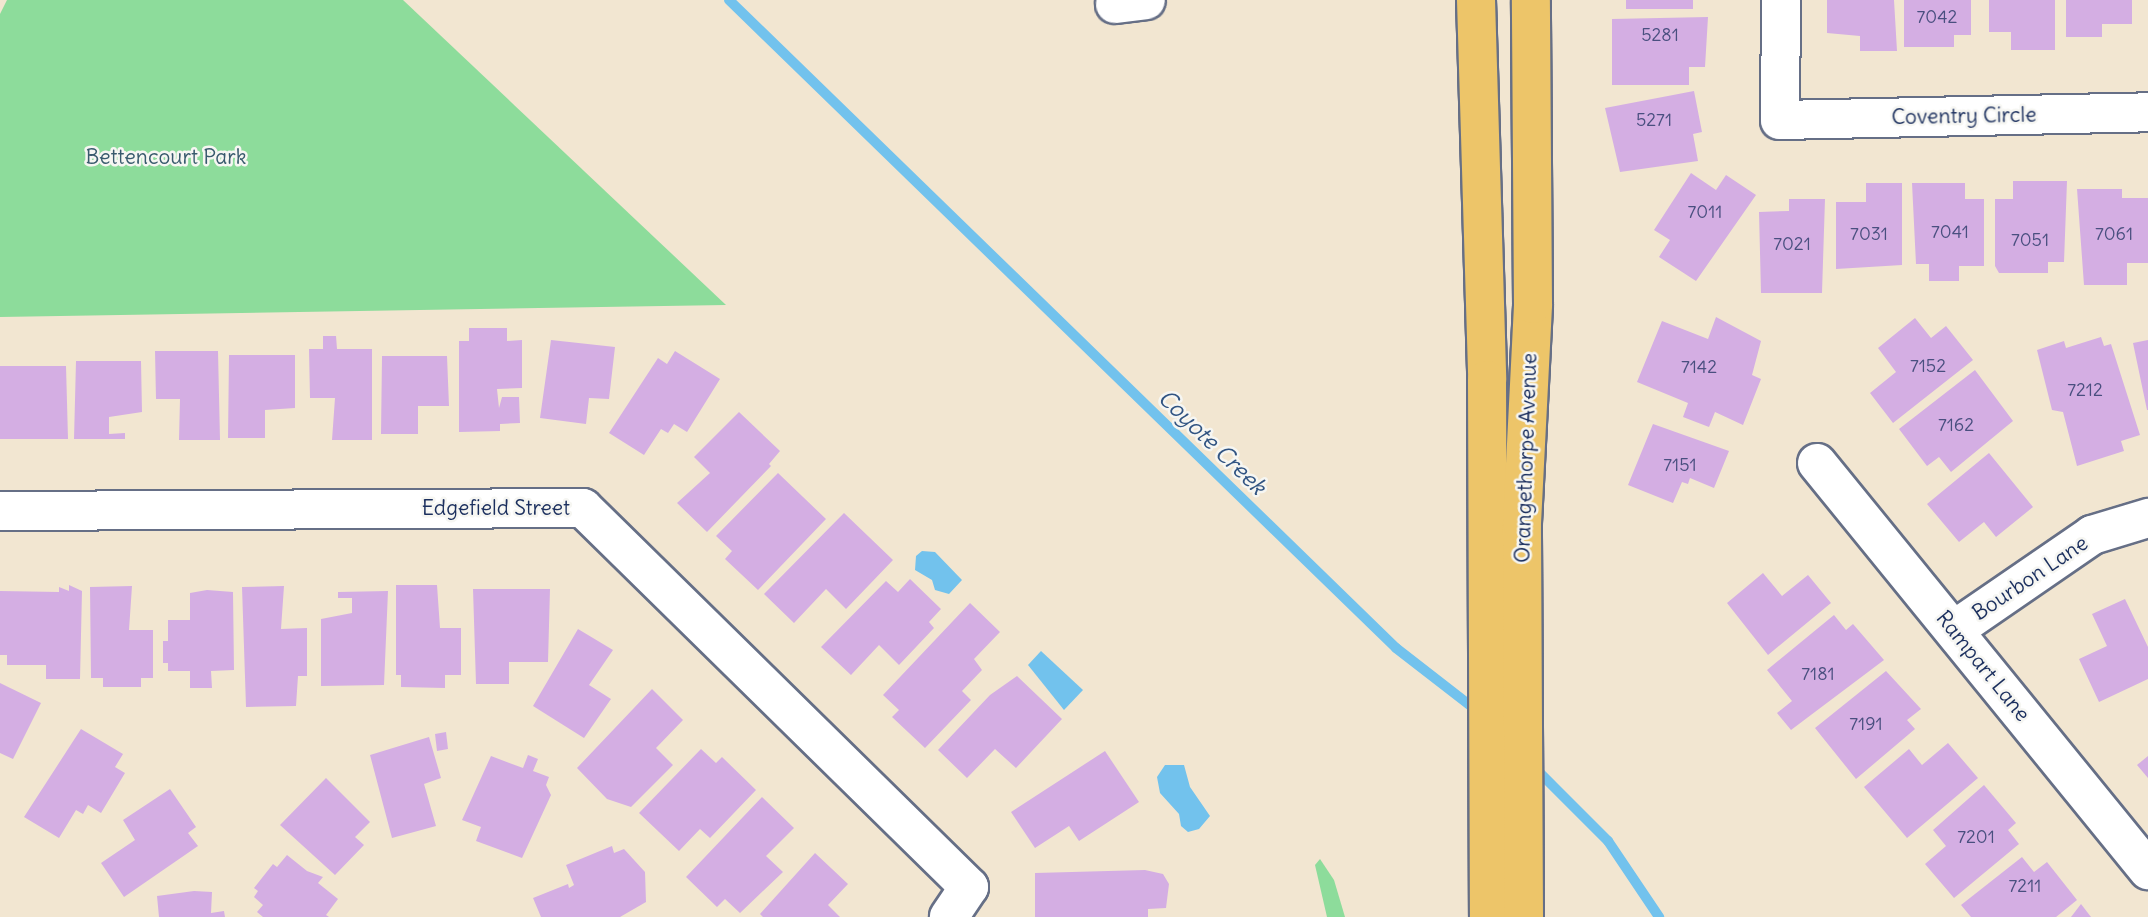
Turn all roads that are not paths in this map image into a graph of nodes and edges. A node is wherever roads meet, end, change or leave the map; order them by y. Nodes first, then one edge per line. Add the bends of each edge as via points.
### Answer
1 (1476, 0) edge
2 (1531, 0) edge
3 (1781, 0) edge
4 (2148, 112) edge
5 (1817, 463) dead end
6 (0, 511) edge
7 (2148, 518) edge
8 (1954, 630) junction
9 (2148, 870) edge
10 (949, 917) edge
11 (1489, 917) edge
12 (1524, 917) edge

1 - 11 main road, Orangethorpe Avenue via 1487,489
2 - 12 main road, Orangethorpe Avenue via 1533,304 1522,523
3 - 4 street, Coventry Circle via 1780,120
5 - 8 street, Rampart Lane
6 - 10 street, Edgefield Street via 583,508 969,887
7 - 8 street, Bourbon Lane via 2092,536
8 - 9 street, Rampart Lane

